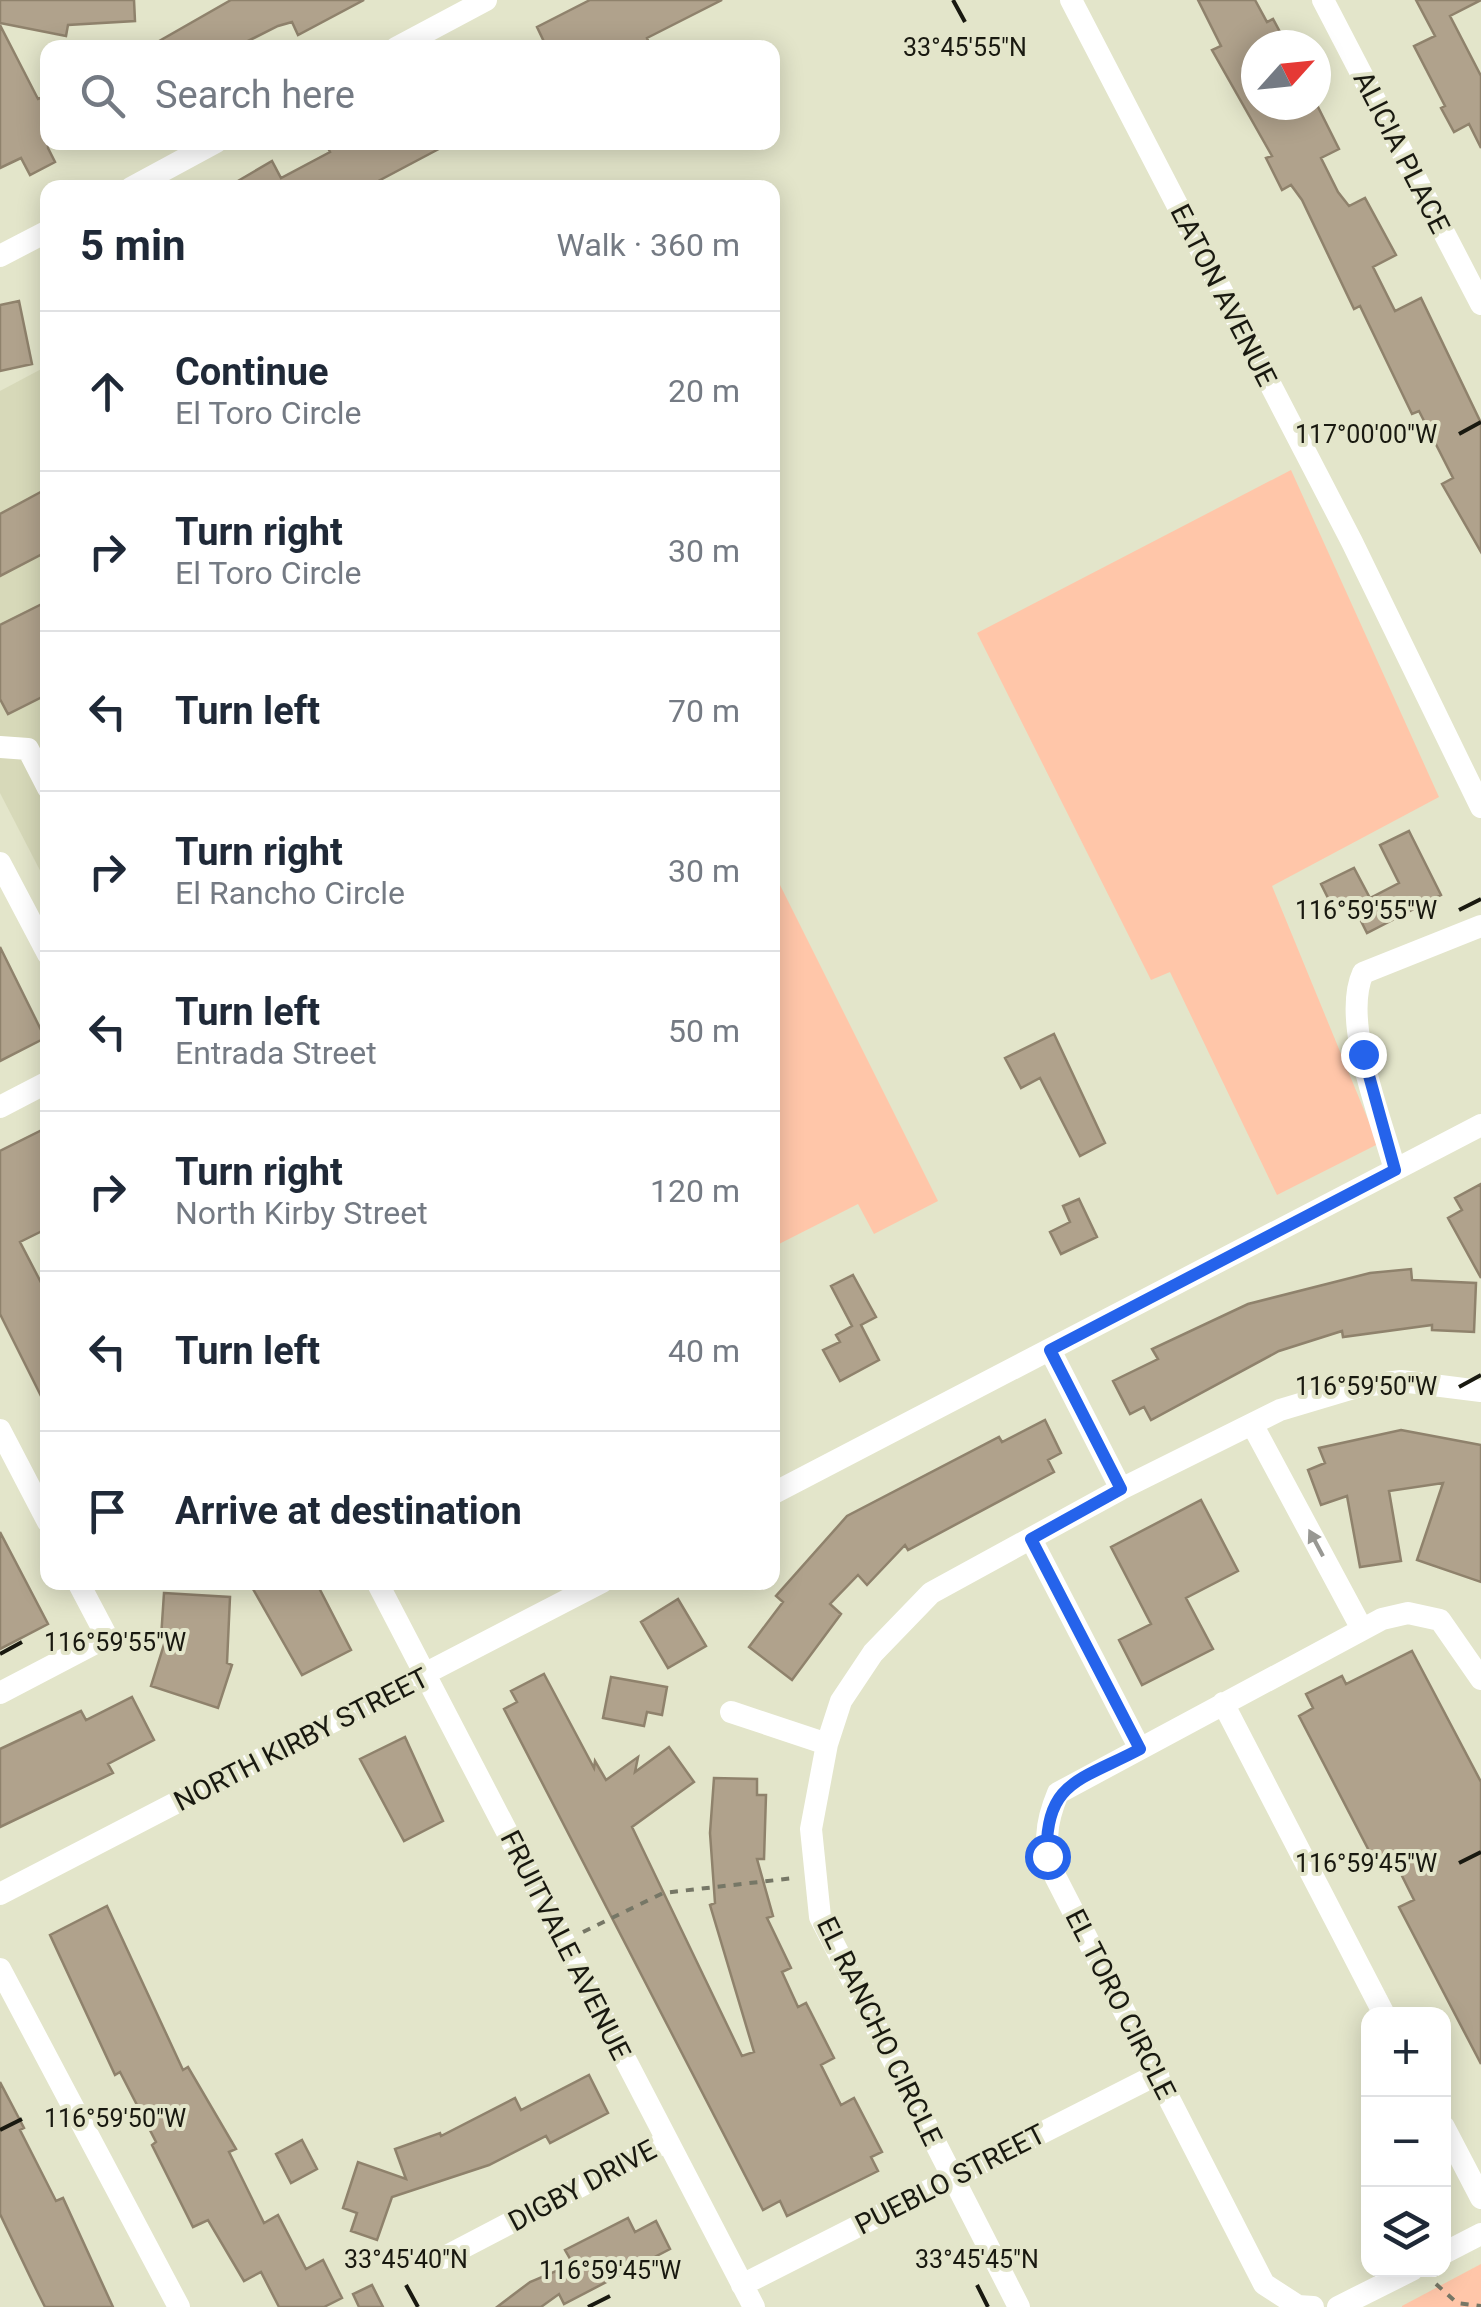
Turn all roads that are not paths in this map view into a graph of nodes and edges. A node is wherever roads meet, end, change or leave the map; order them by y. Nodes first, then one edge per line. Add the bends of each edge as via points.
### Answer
1 (486, 0) edge
2 (1071, 0) edge
3 (1324, 0) edge
4 (411, 40) edge
5 (201, 150) edge
6 (145, 180) edge
7 (40, 235) edge
8 (0, 256) edge
9 (1481, 304) edge
10 (0, 747) edge
11 (40, 773) edge
12 (1481, 807) edge
13 (0, 863) edge
14 (1481, 926) edge
15 (40, 939) edge
16 (40, 1086) edge
17 (0, 1106) edge
18 (1481, 1125) edge
19 (1395, 1170) junction
20 (1050, 1350) junction
21 (1481, 1392) edge
22 (1252, 1424) junction
23 (0, 1430) edge
24 (1121, 1489) junction
25 (780, 1490) edge
26 (40, 1507) edge
27 (1031, 1539) junction
28 (82, 1590) edge
29 (382, 1590) edge
30 (587, 1590) edge
31 (1362, 1630) junction
32 (426, 1674) junction
33 (1481, 1680) edge
34 (0, 1693) edge
35 (1223, 1703) junction
36 (731, 1712) dead end
37 (827, 1744) junction
38 (1140, 1749) junction
39 (0, 1894) edge
40 (0, 1969) edge
41 (1380, 2007) edge
42 (1158, 2074) junction
43 (668, 2140) junction
44 (1451, 2140) edge
45 (953, 2178) junction
46 (1481, 2198) edge
47 (1481, 2234) edge
48 (1451, 2250) edge
49 (442, 2258) dead end
50 (1398, 2277) edge
51 (742, 2285) junction
52 (180, 2307) edge
53 (754, 2307) edge
54 (1019, 2307) edge
55 (1313, 2307) edge
56 (1338, 2307) edge

1 - 4 street
2 - 12 street, EATON AVENUE via 1352,542
3 - 9 street, ALICIA PLACE
5 - 6 street
7 - 8 street
10 - 11 street via 28,750
13 - 15 street
14 - 19 street via 1363,972 1355,990 1363,1054
16 - 17 street
18 - 19 street
19 - 20 street
20 - 24 street
20 - 25 street
21 - 22 street, EL RANCHO CIRCLE via 1401,1381 1356,1387
22 - 24 street, EL RANCHO CIRCLE
31 -> 22 street
23 - 26 street
24 - 27 street, EL RANCHO CIRCLE
27 - 37 street, EL RANCHO CIRCLE via 932,1593 872,1653 842,1701
27 - 38 street
28 - 34 street via 106,1637
29 - 32 street, FRUITVALE AVENUE
30 - 32 street, NORTH KIRBY STREET
31 - 33 street, EL TORO CIRCLE via 1408,1613 1440,1620
31 - 35 street, EL TORO CIRCLE
32 - 39 street, NORTH KIRBY STREET
32 - 43 street, FRUITVALE AVENUE
35 - 38 street, EL TORO CIRCLE
35 - 41 street
36 - 37 street
37 - 45 street, EL RANCHO CIRCLE via 812,1829 820,1917
38 - 42 street, EL TORO CIRCLE via 1058,1793 1046,1823 1047,1856
40 - 52 street
42 - 45 street, PUEBLO STREET
42 - 55 street, EL TORO CIRCLE via 1264,2284 1298,2306
43 - 49 street, DIGBY DRIVE
43 - 51 street, FRUITVALE AVENUE
44 - 46 street
45 - 51 street, PUEBLO STREET
45 - 54 street, EL RANCHO CIRCLE
47 - 48 street
50 - 56 street
51 - 53 street, FRUITVALE AVENUE

